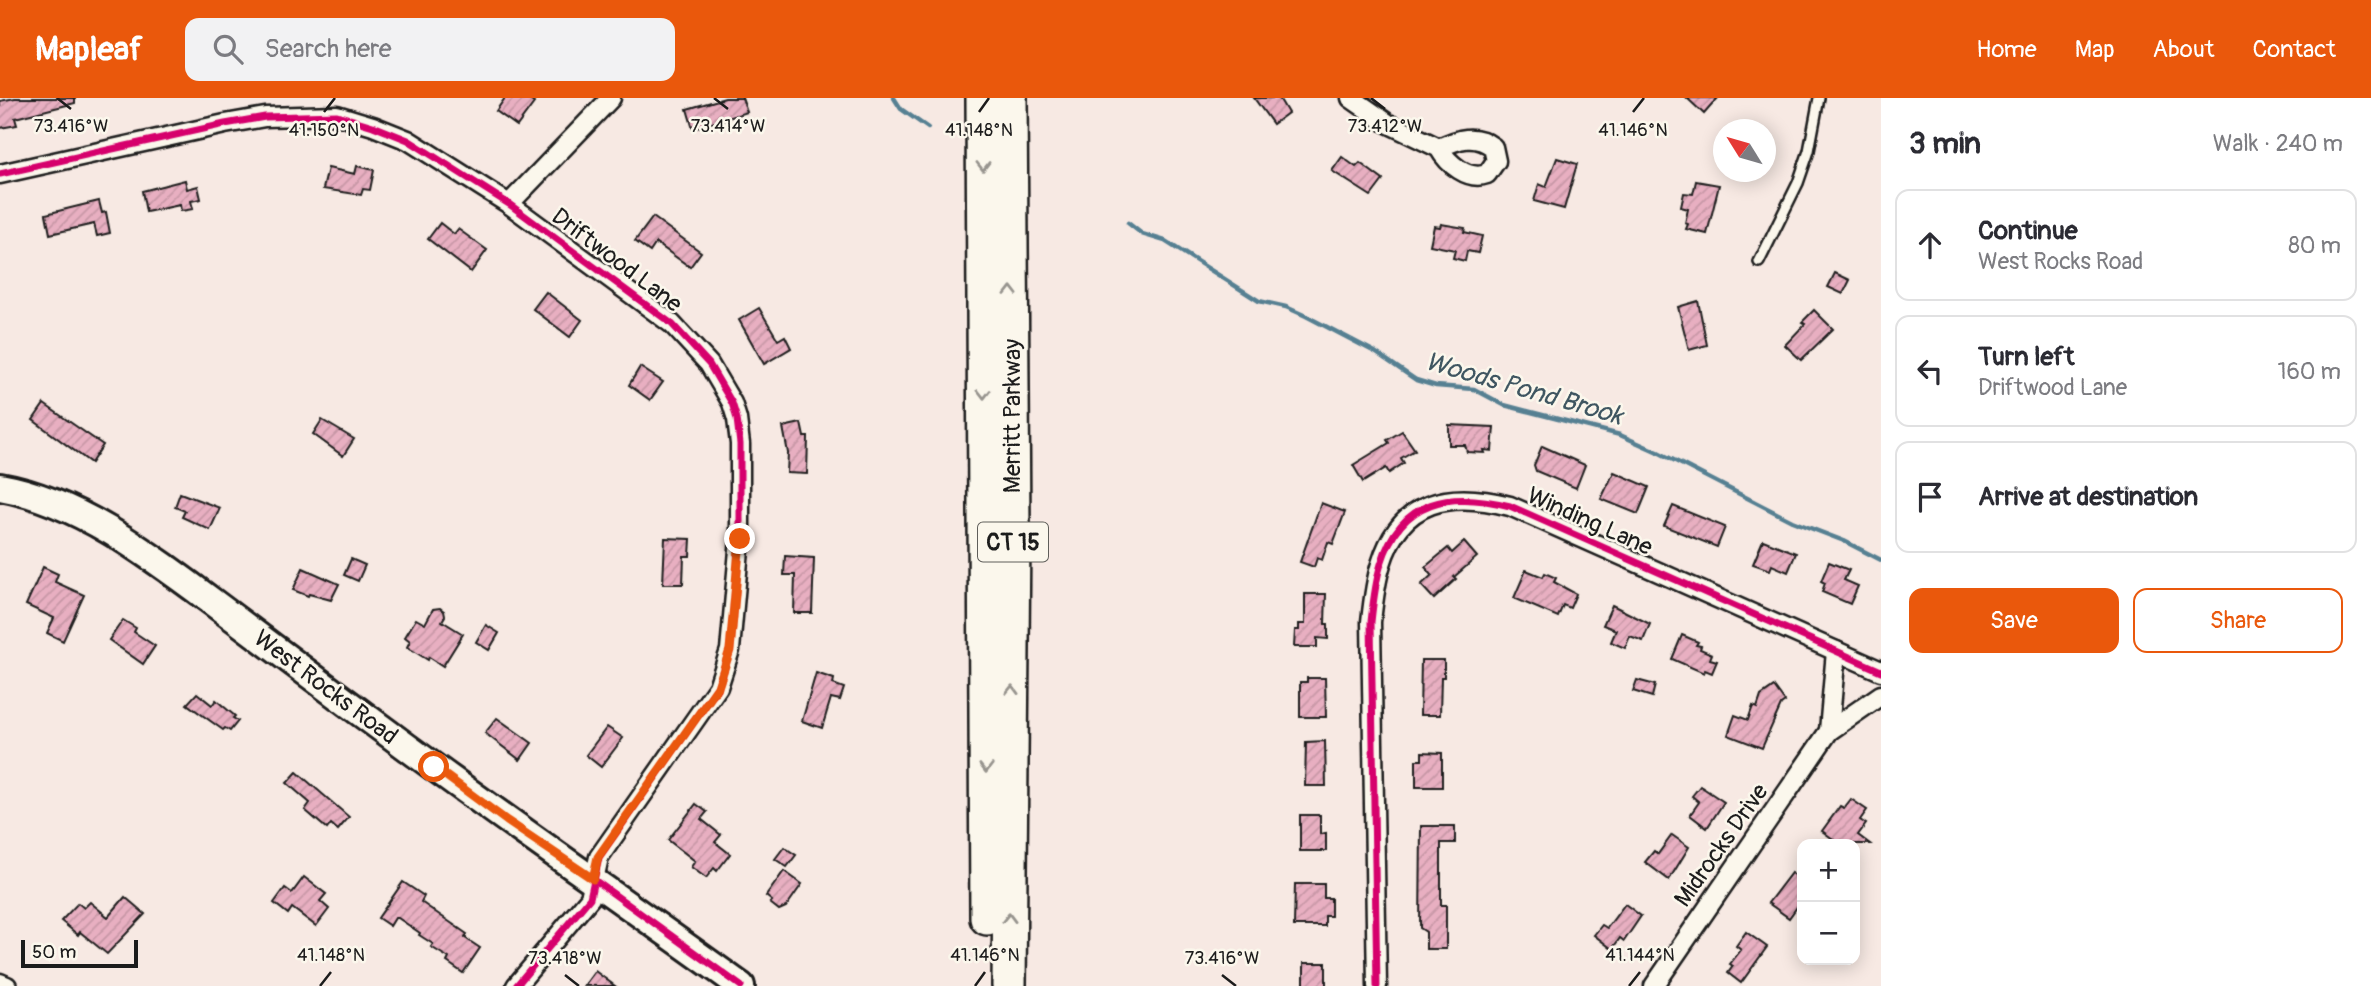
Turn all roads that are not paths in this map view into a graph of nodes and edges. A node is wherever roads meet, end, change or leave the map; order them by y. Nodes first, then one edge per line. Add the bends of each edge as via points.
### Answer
1 (611, 98) edge
2 (983, 98) edge
3 (1010, 98) edge
4 (1351, 98) edge
5 (1819, 98) edge
6 (1439, 148) dead end
7 (0, 174) edge
8 (509, 204) junction
9 (1759, 262) dead end
10 (0, 487) edge
11 (1836, 651) junction
12 (1881, 671) edge
13 (1881, 695) edge
14 (1829, 731) junction
15 (593, 879) junction
16 (0, 983) edge
17 (7, 986) edge
18 (516, 986) edge
19 (741, 986) edge
20 (987, 986) edge
21 (1009, 986) edge
22 (1377, 986) edge
23 (1654, 986) edge

1 - 8 street
2 -> 20 highway, Merritt Parkway / CT 15
21 -> 3 highway, Merritt Parkway / CT 15
4 - 6 street via 1387,123
5 - 9 lane via 1798,183
7 - 8 street, Driftwood Lane via 265,117 337,116 408,140
8 - 15 street, Driftwood Lane via 672,324 695,347 732,402 737,419 740,539 730,650 724,670 718,687 598,857
10 - 15 main road, West Rocks Road via 26,491 66,507 129,545
11 - 12 street, Winding Lane
11 - 14 street, Midrocks Drive
11 - 22 street, Winding Lane via 1510,506 1457,498 1419,510 1387,547 1371,622
13 - 14 street, Midrocks Drive
14 - 23 street, Midrocks Drive
15 - 18 street, Driftwood Lane via 590,898
15 - 19 main road, West Rocks Road
16 - 17 street

